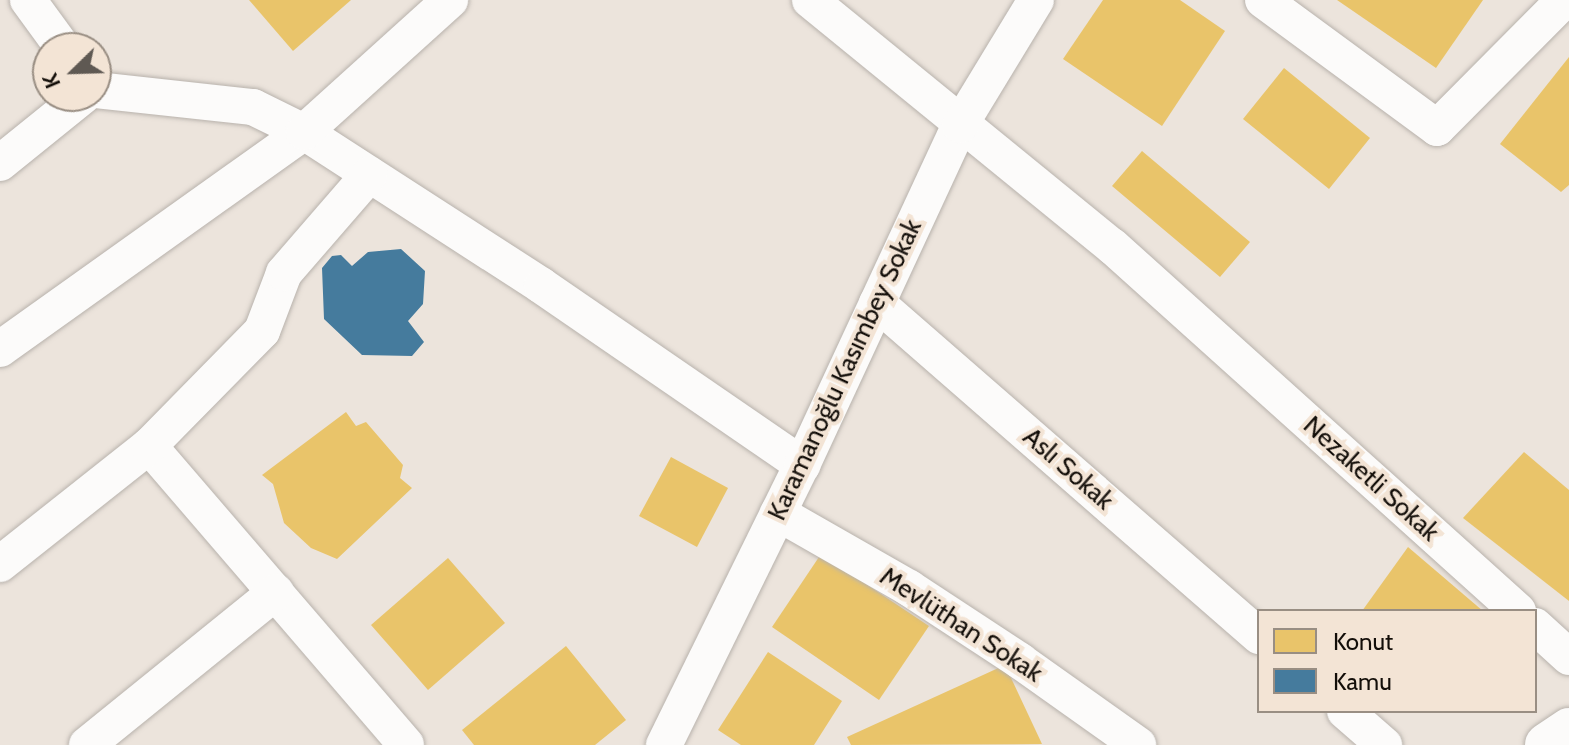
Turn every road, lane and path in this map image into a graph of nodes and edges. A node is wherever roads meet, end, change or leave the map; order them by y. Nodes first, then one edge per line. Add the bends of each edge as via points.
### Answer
1 (28, 0) edge
2 (450, 0) edge
3 (810, 0) edge
4 (1036, 0) edge
5 (1263, 0) edge
6 (1564, 0) edge
7 (51, 32) edge
8 (112, 92) edge
9 (63, 112) edge
10 (960, 125) junction
11 (304, 132) junction
12 (0, 163) edge
13 (369, 175) junction
14 (877, 303) junction
15 (0, 349) edge
16 (149, 446) junction
17 (802, 465) junction
18 (778, 513) junction
19 (0, 564) edge
20 (276, 592) junction
21 (1516, 609) edge
22 (1537, 628) edge
23 (1257, 634) edge
24 (1569, 657) edge
25 (1347, 713) edge
26 (1569, 730) edge
27 (87, 745) edge
28 (406, 745) edge
29 (664, 745) edge
30 (1138, 745) edge
31 (1384, 745) edge
32 (1547, 745) edge

1 - 7 street
2 - 11 street
3 - 10 street, Nezaketli Sokak
4 - 10 street, Karamanoğlu Kasımbey Sokak
5 - 6 street via 1437,128
8 - 11 street via 253,107
9 - 12 street
10 - 14 street, Karamanoğlu Kasımbey Sokak
10 - 21 street, Nezaketli Sokak via 1112,246
11 - 13 street
11 - 15 street
13 - 16 street via 284,273 262,331
13 - 17 street via 542,286
14 - 17 street, Karamanoğlu Kasımbey Sokak
14 - 23 street, Aslı Sokak
16 - 19 street
16 - 20 street
17 - 18 street, Karamanoğlu Kasımbey Sokak
18 - 29 street, Karamanoğlu Kasımbey Sokak
18 - 30 street, Mevlüthan Sokak via 909,588
20 - 27 street
20 - 28 street
22 - 24 street
25 - 31 street
26 - 32 main road

